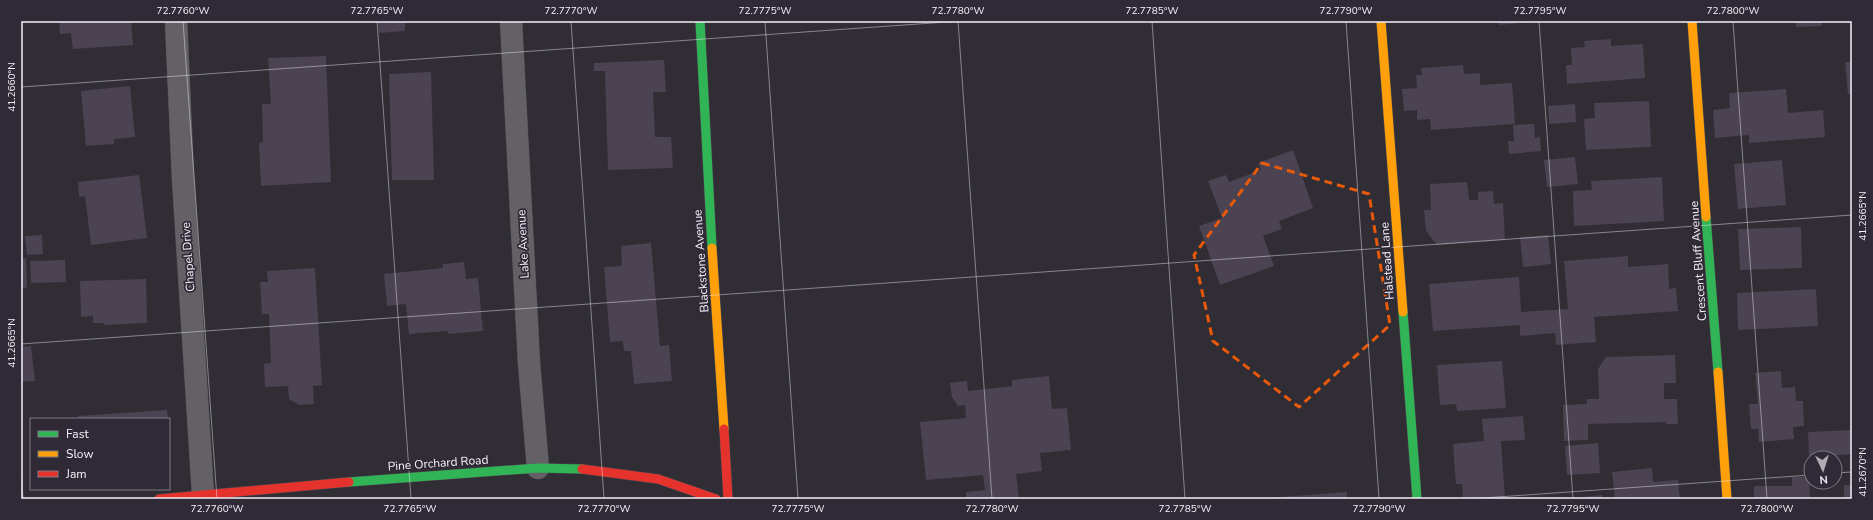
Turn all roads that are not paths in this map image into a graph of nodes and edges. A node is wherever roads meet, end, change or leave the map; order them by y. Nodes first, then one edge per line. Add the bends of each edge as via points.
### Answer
1 (176, 21) edge
2 (512, 21) edge
3 (700, 21) edge
4 (1381, 21) edge
5 (1692, 21) edge
6 (538, 468) junction
7 (203, 494) junction
8 (159, 499) edge
9 (716, 499) edge
10 (728, 499) edge
11 (1417, 499) edge
12 (1727, 499) edge

1 - 7 street, Chapel Drive via 183,179
2 - 6 street, Lake Avenue via 529,363
3 - 10 street, Blackstone Avenue
4 - 11 street, Halstead Lane
5 - 12 street, Crescent Bluff Avenue
6 - 7 street, Pine Orchard Road
6 - 9 street, Pine Orchard Road via 577,468 658,479
7 - 8 street, Pine Orchard Road

